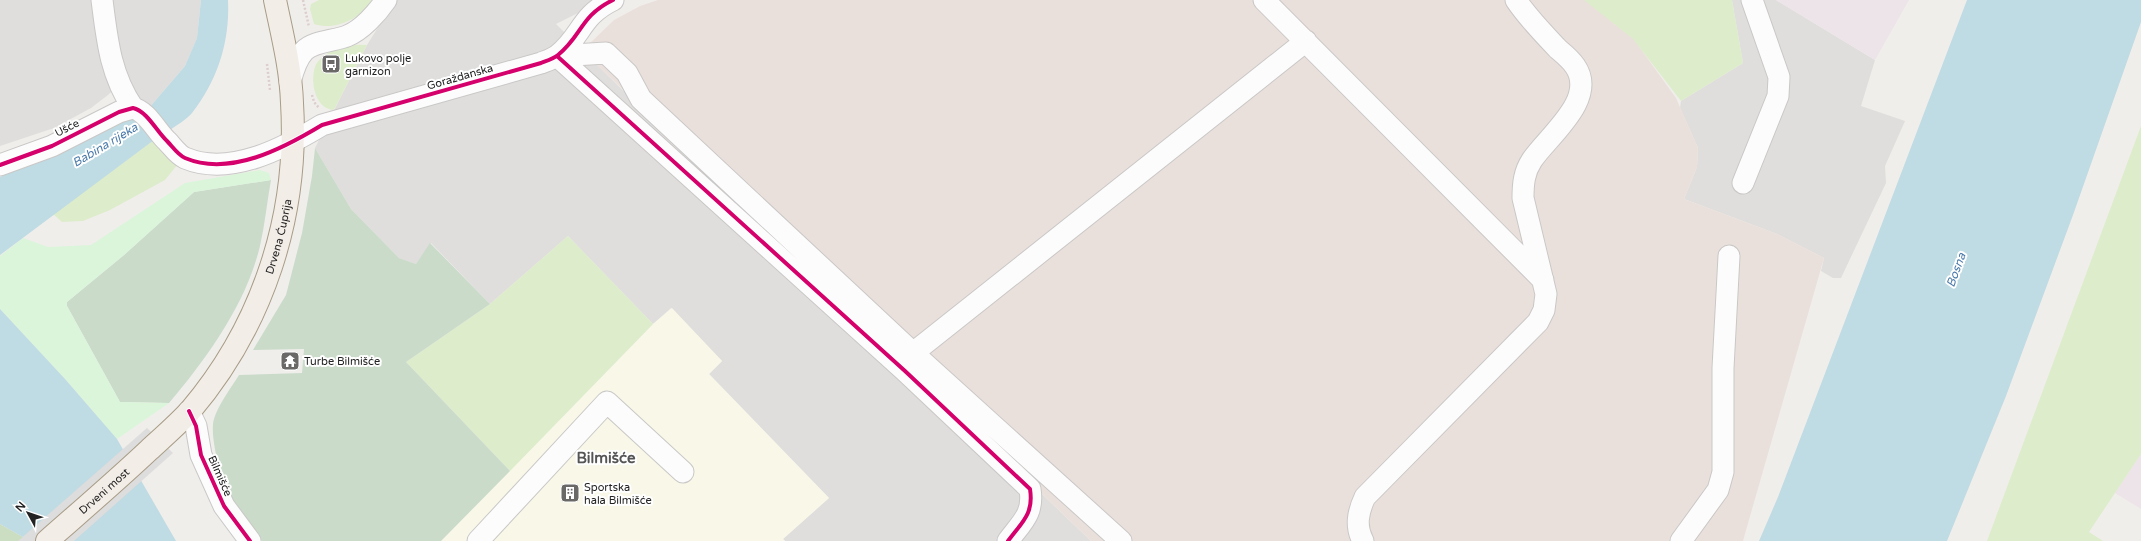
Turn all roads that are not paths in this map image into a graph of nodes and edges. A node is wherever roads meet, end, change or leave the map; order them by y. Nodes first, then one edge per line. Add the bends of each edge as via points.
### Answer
1 (102, 0) edge
2 (275, 0) edge
3 (386, 0) edge
4 (613, 0) edge
5 (1264, 0) edge
6 (1516, 0) edge
7 (1752, 0) edge
8 (1306, 41) junction
9 (557, 56) junction
10 (290, 82) junction
11 (136, 109) junction
12 (294, 142) junction
13 (0, 165) edge
14 (1743, 183) dead end
15 (1729, 256) dead end
16 (1544, 280) junction
17 (913, 353) junction
18 (189, 412) junction
19 (160, 440) joint
20 (683, 472) dead end
21 (47, 541) edge
22 (250, 541) edge
23 (478, 541) edge
24 (1008, 541) edge
25 (1121, 541) edge
26 (1363, 541) edge
27 (1680, 541) edge

1 - 11 street, Goraždanska via 112,67 123,94
2 - 10 main road, Drvena Ćuprija
3 - 10 street via 367,22 349,35 304,50 298,58
4 - 9 street, Goraždanska via 595,9
5 - 8 street
6 - 16 street via 1532,21 1576,67 1581,81 1580,96 1574,108 1532,160 1523,185 1523,198
7 - 14 street via 1779,77 1778,96
8 - 16 street
8 - 17 street
9 - 12 street, Goraždanska via 541,63 322,125
9 - 17 street via 606,53 627,73 641,99
9 - 24 street via 905,371 1030,489 1032,502 1029,515
10 - 12 main road, Drvena Ćuprija
11 - 12 street, Goraždanska via 183,157 201,162 220,164 265,155
11 - 13 street, Ušće via 119,112 52,146
12 - 18 main road, Drvena Ćuprija via 283,229 270,273 254,314 226,363
15 - 27 street via 1723,368 1723,472 1718,490
16 - 26 street via 1544,310 1538,322 1365,497 1358,518 1358,529
17 - 25 street
18 - 19 main road, Drvena Ćuprija
18 - 22 street, Bilmišće via 196,426 201,455 224,506
19 - 21 main road, Drveni most
20 - 23 street via 607,402

